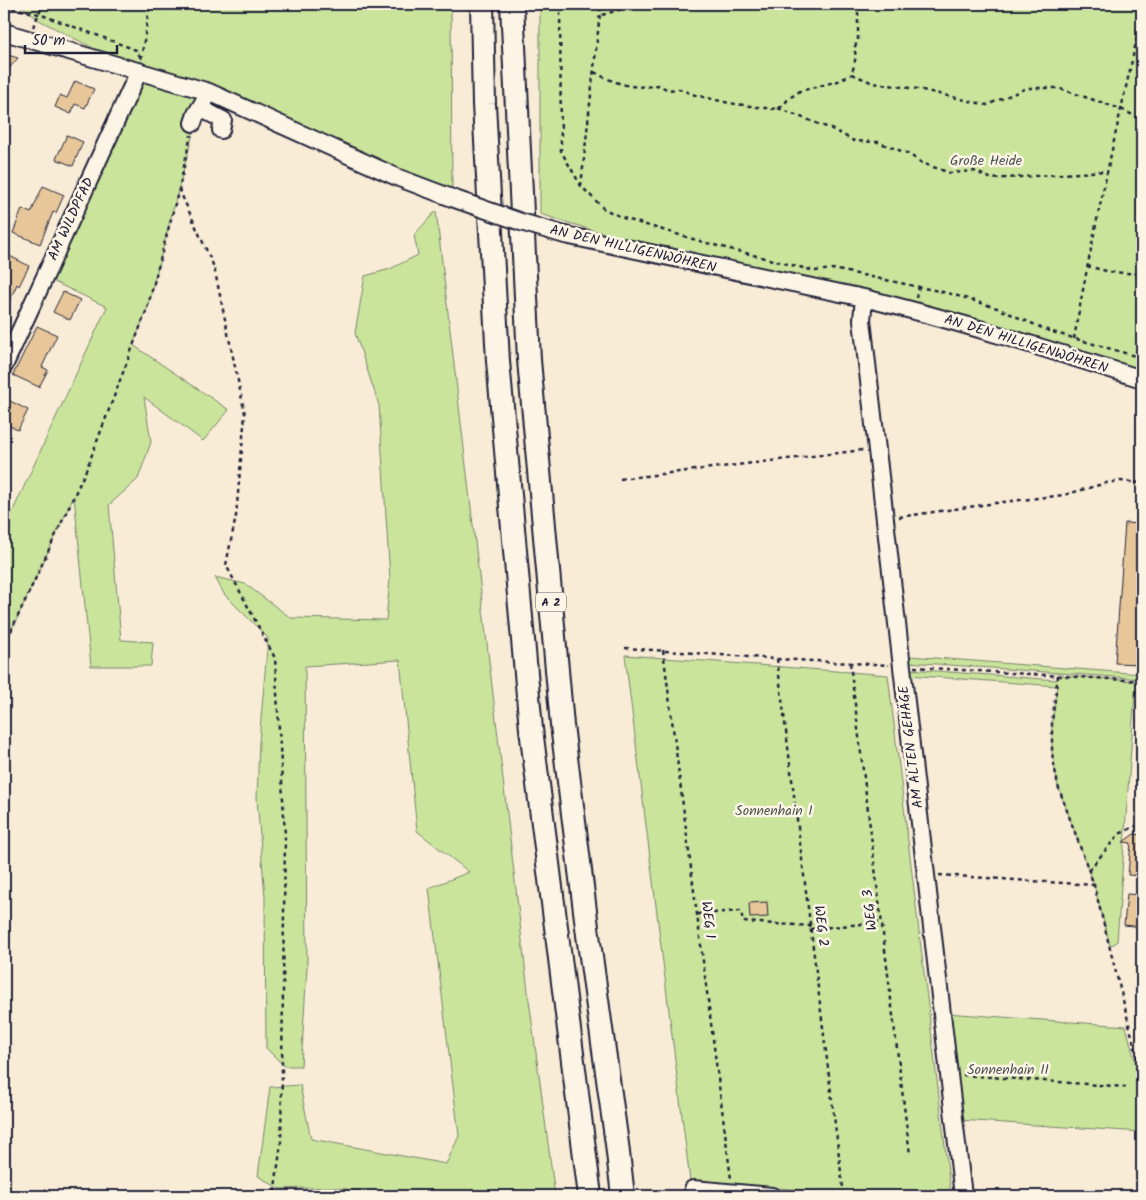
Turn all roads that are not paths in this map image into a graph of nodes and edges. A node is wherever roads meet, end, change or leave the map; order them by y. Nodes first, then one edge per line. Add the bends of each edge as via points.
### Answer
1 (482, 4) edge
2 (512, 4) edge
3 (4, 32) edge
4 (140, 65) junction
5 (209, 92) junction
6 (221, 130) dead end
7 (864, 298) junction
8 (4, 366) edge
9 (1142, 379) edge
10 (693, 1189) dead end
11 (590, 1196) edge
12 (623, 1196) edge
13 (772, 1196) edge
14 (962, 1196) edge

1 - 11 highway, A 2 via 498,361 528,699
2 - 12 highway, A 2 via 529,360 562,725
3 - 4 street, AN DEN HILLIGENWÖHREN
4 - 5 street, AN DEN HILLIGENWÖHREN
4 - 8 street, AM WILDPFAD
5 - 6 street via 197,115 223,120
5 - 7 street, AN DEN HILLIGENWÖHREN, bridge via 400,178 520,222 565,235
7 - 9 street, AN DEN HILLIGENWÖHREN via 959,322
7 - 14 street, AM ALTEN GEHÄGE via 862,320
10 - 13 street

